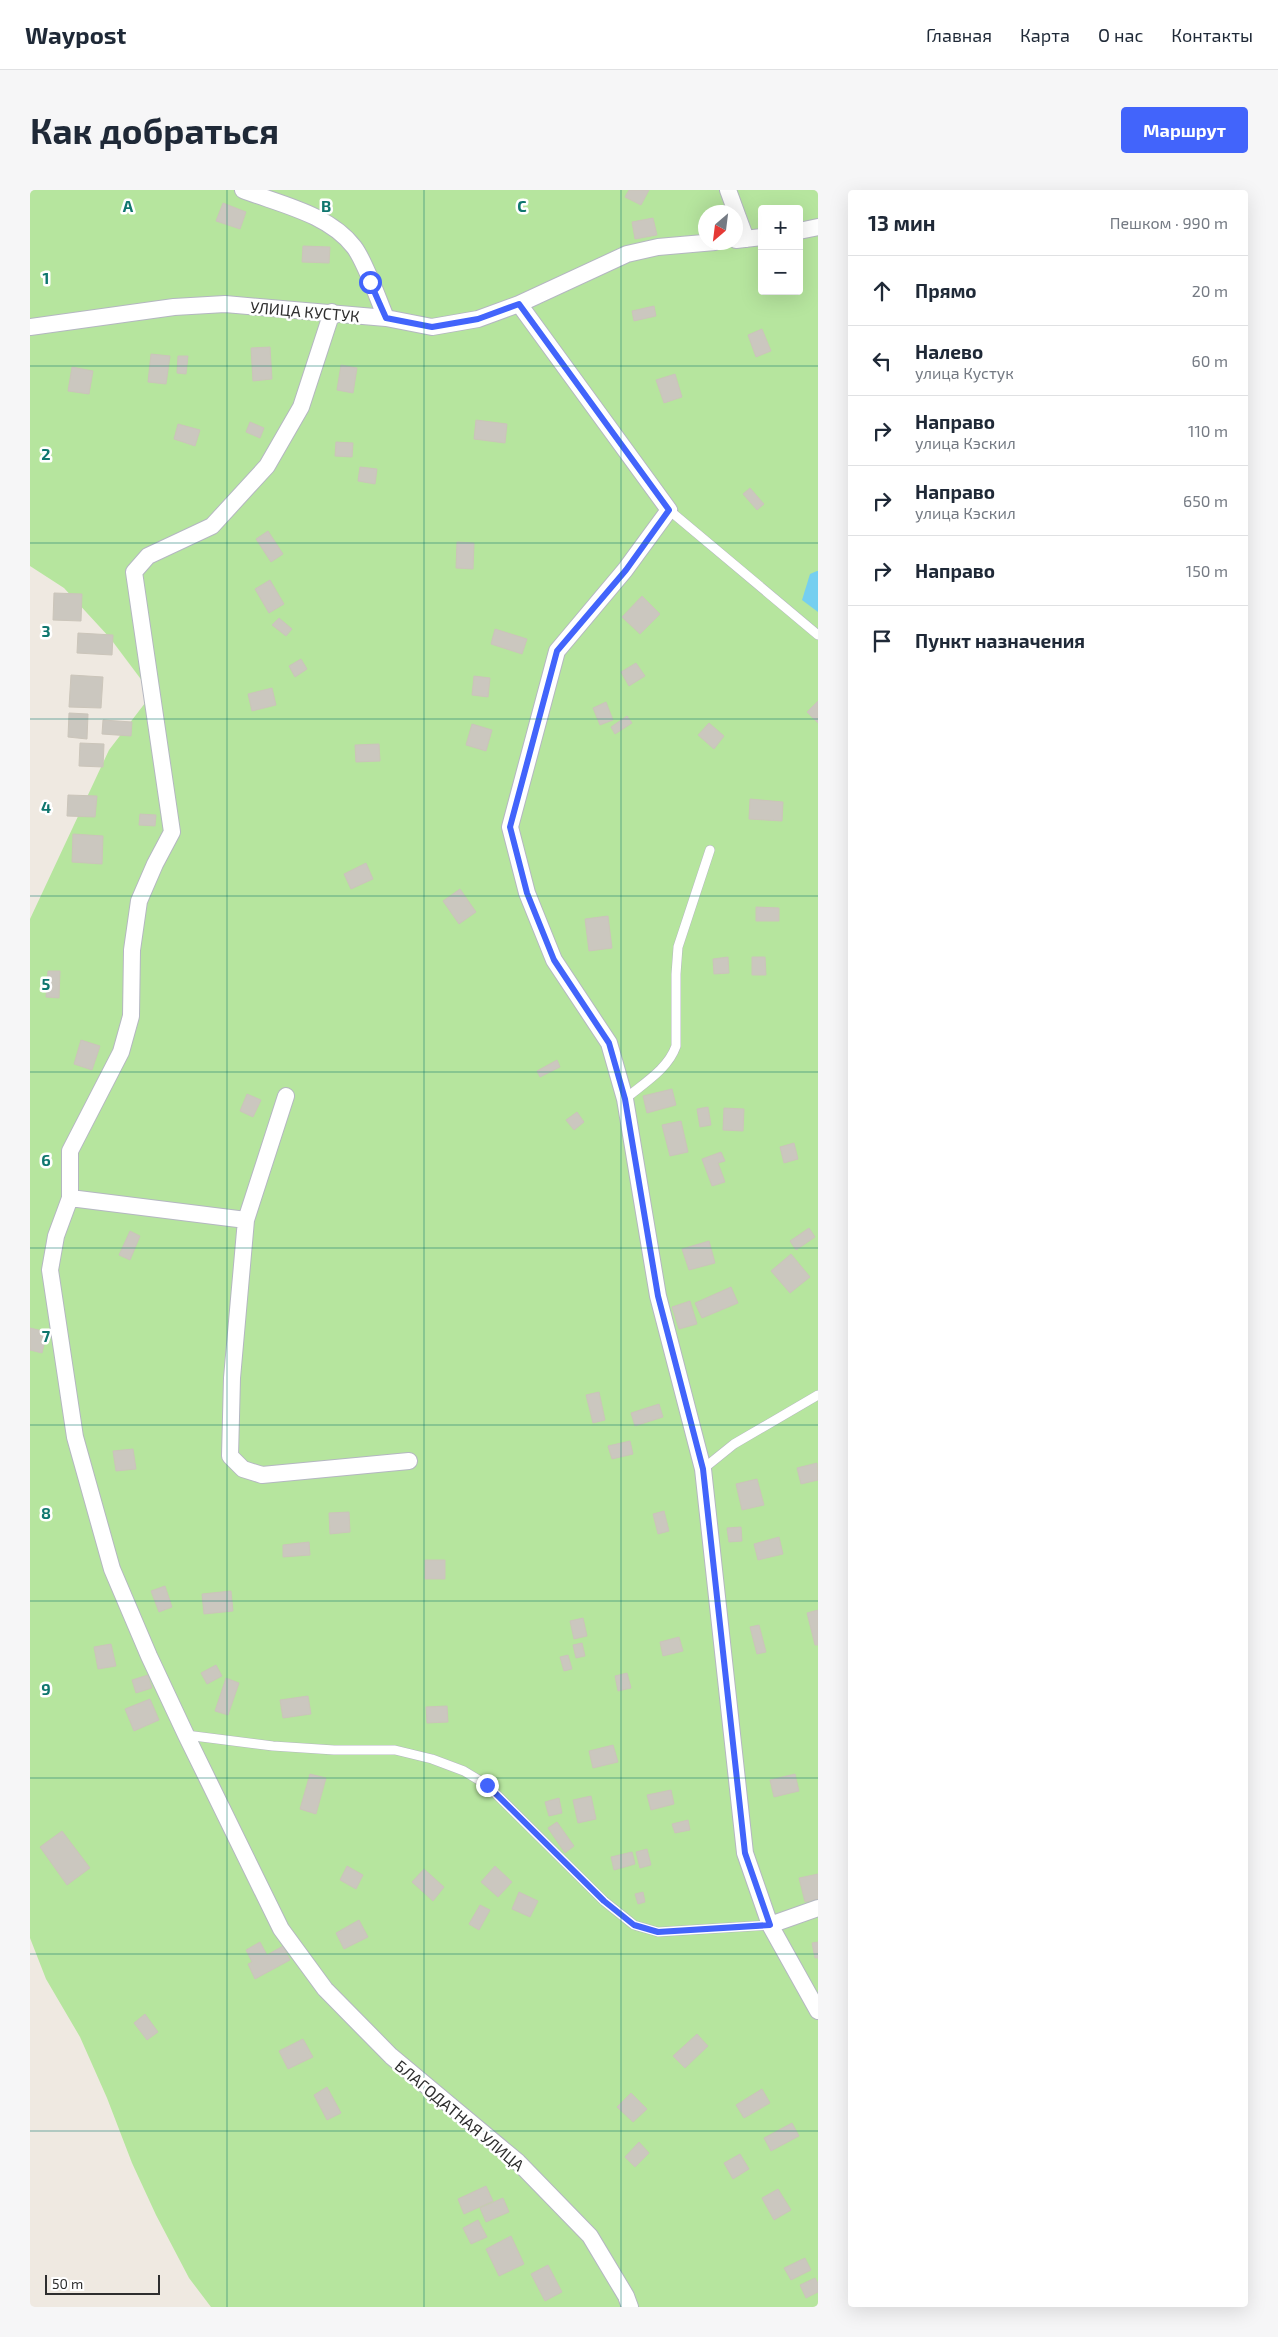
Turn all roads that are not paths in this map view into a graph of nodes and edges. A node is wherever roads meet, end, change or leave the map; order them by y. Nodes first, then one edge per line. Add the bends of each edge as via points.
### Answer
1 (243, 190) edge
2 (728, 190) edge
3 (818, 227) edge
4 (803, 230) edge
5 (748, 238) edge
6 (698, 243) edge
7 (519, 304) junction
8 (332, 312) junction
9 (386, 318) junction
10 (30, 327) edge
11 (669, 510) junction
12 (818, 635) edge
13 (710, 850) dead end
14 (286, 1096) dead end
15 (625, 1099) junction
16 (70, 1198) junction
17 (246, 1220) junction
18 (818, 1394) edge
19 (409, 1461) dead end
20 (703, 1469) junction
21 (186, 1735) junction
22 (818, 1908) edge
23 (770, 1925) junction
24 (818, 2011) edge
25 (630, 2307) edge

1 - 9 street via 334,228 355,248
2 - 5 street
3 - 4 street
6 - 7 street, УЛИЦА КУСТУК via 627,254
7 - 9 street, УЛИЦА КУСТУК via 478,319 432,327
7 - 11 street
8 - 9 street, УЛИЦА КУСТУК
8 - 10 street, УЛИЦА КУСТУК via 226,304 174,307
8 - 16 street via 301,407 267,466 212,526 148,556 134,572 172,832 139,901 132,950 131,1016 121,1052 70,1151
11 - 12 lane
11 - 15 street via 626,570 557,651 510,827 527,893 554,960 609,1043
13 - 15 lane via 678,947 676,1046 673,1056
14 - 17 street
15 - 20 street via 658,1296
16 - 17 street
16 - 21 street, БЛАГОДАТНАЯ УЛИЦА via 56,1236 50,1270 74,1437 112,1569
17 - 19 street via 232,1378 230,1456 244,1469 262,1475
18 - 20 lane via 734,1444
20 - 23 street via 745,1853
21 - 23 lane via 273,1746 394,1750 432,1759 464,1771 487,1785 604,1901 634,1925 658,1932
21 - 25 street, БЛАГОДАТНАЯ УЛИЦА via 281,1929 325,1989 391,2056 518,2162 590,2236
22 - 23 street
23 - 24 street

